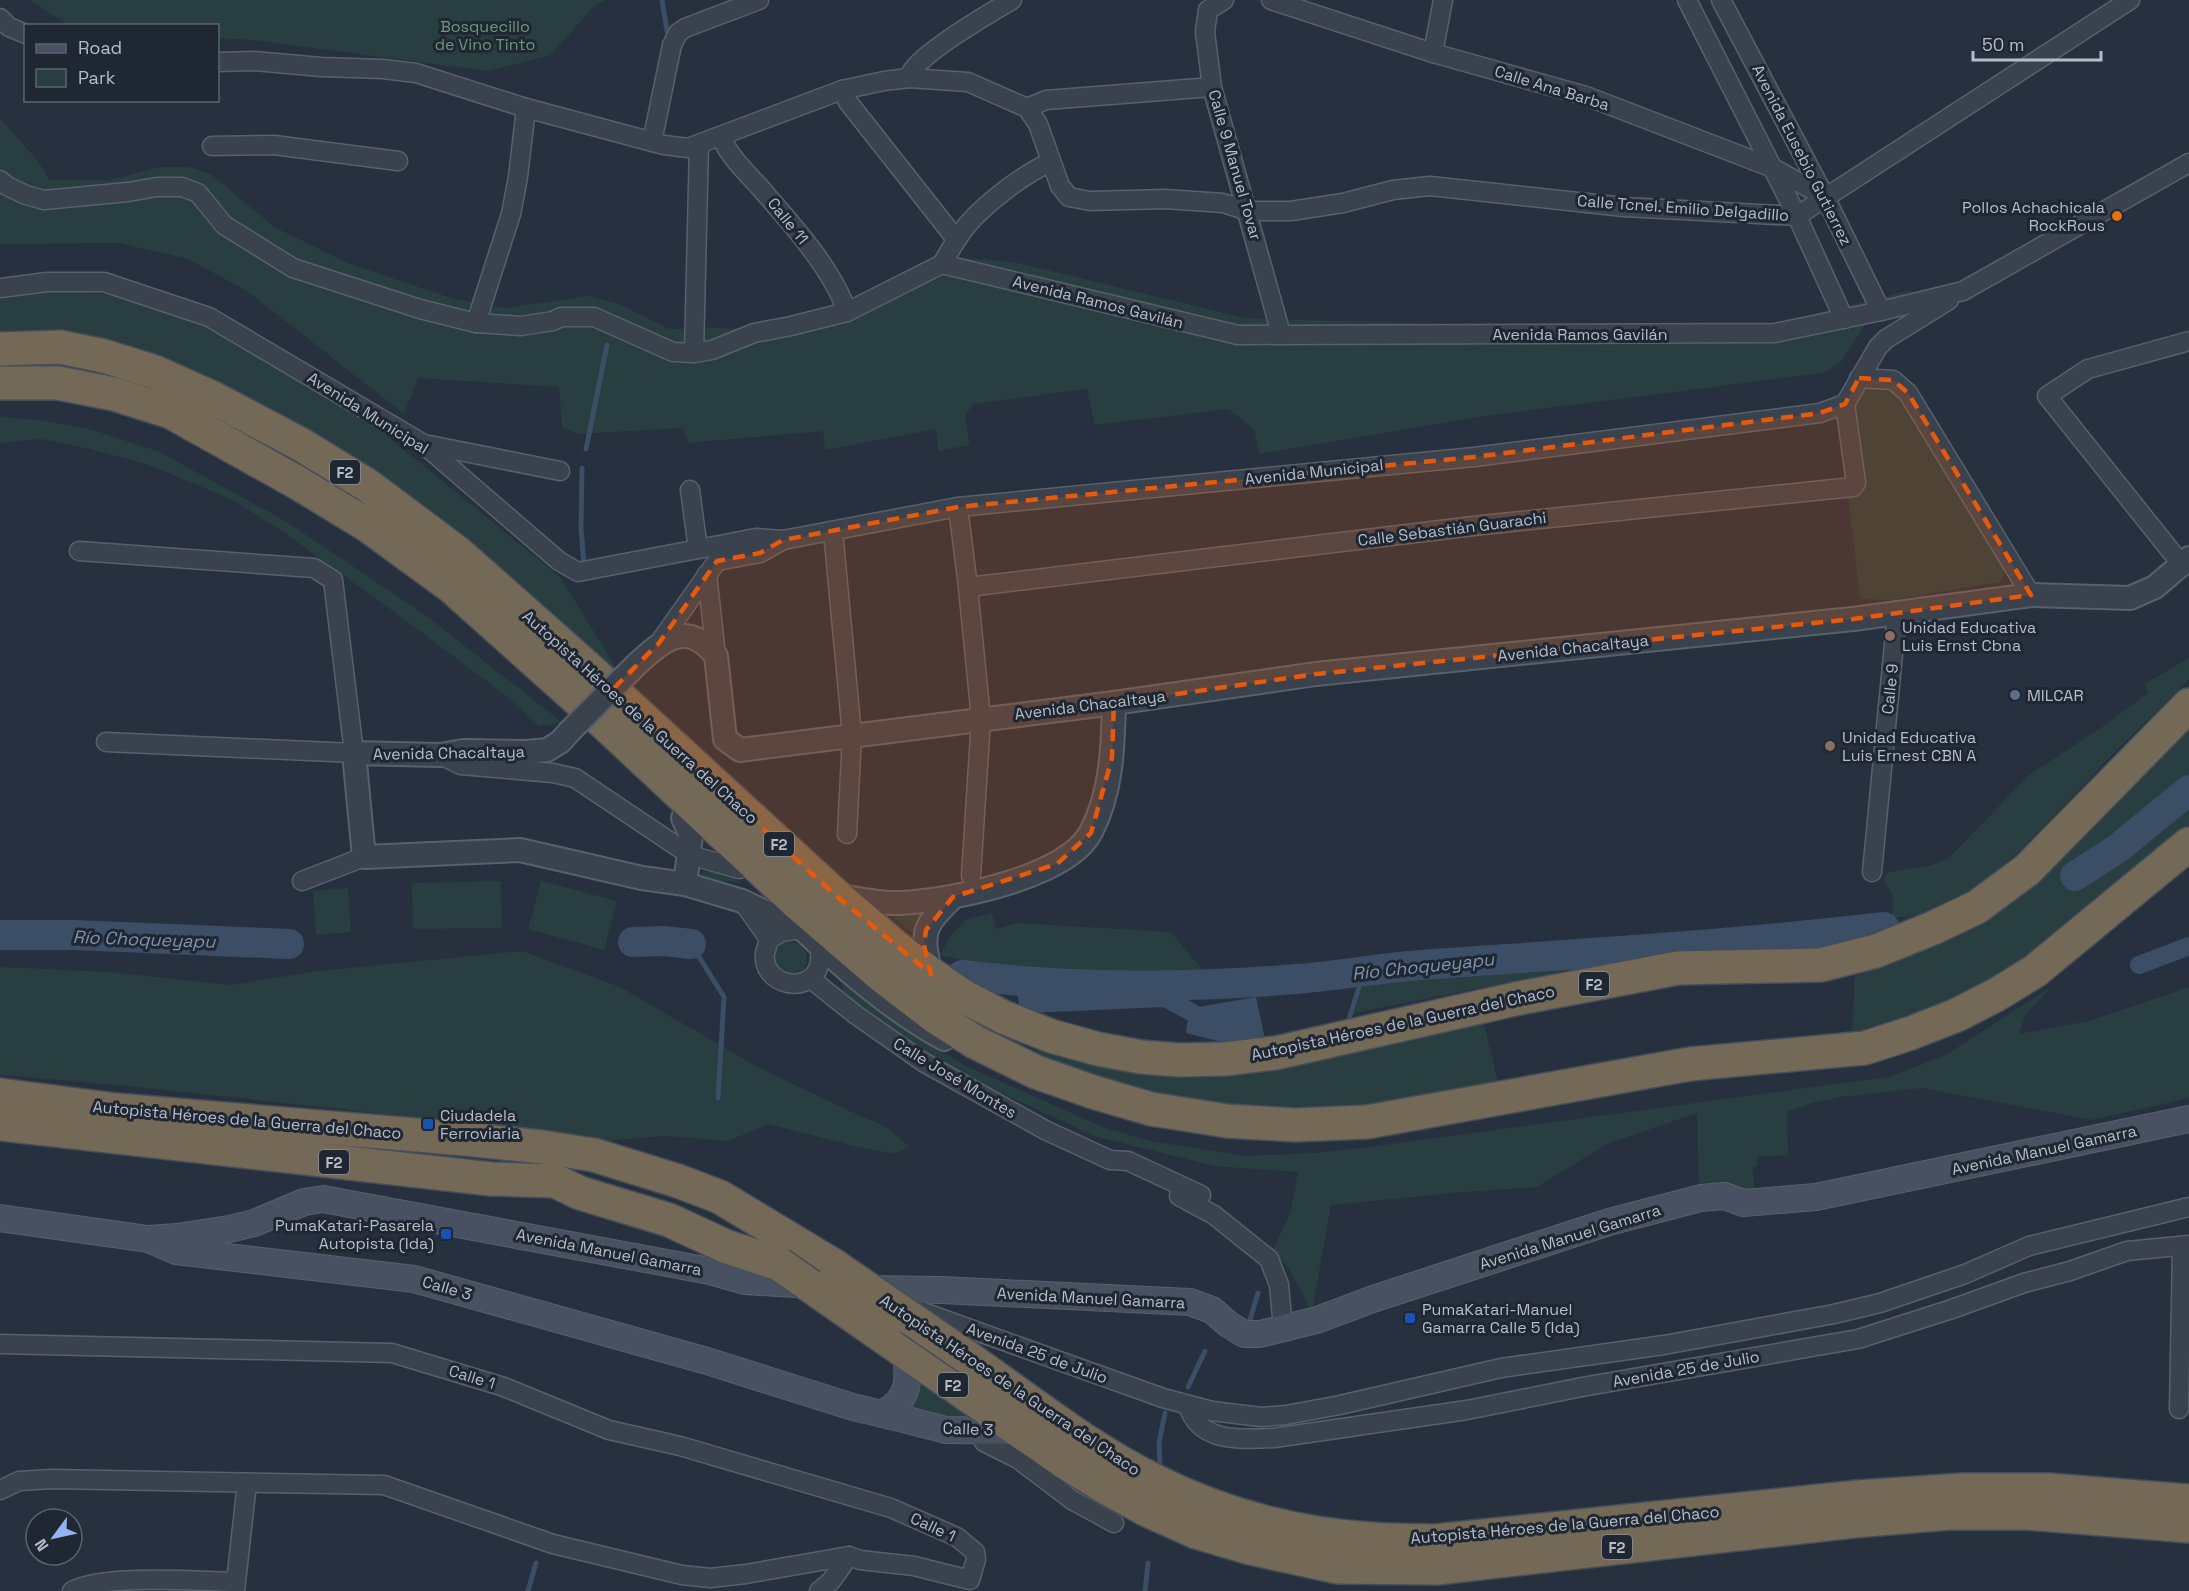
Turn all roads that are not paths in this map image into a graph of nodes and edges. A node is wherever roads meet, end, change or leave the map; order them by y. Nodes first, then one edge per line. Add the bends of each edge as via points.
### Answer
1 (759, 0) edge
2 (1012, 0) edge
3 (1223, 0) edge
4 (1272, 0) edge
5 (1443, 0) edge
6 (1687, 0) edge
7 (1721, 0) edge
8 (2130, 0) edge
9 (0, 18) edge
10 (24, 33) edge
11 (1433, 53) junction
12 (219, 62) edge
13 (909, 78) junction
14 (1212, 87) junction
15 (842, 90) junction
16 (526, 108) junction
17 (1027, 108) junction
18 (721, 137) junction
19 (652, 142) junction
20 (699, 144) junction
21 (212, 146) dead end
22 (398, 161) dead end
23 (1051, 162) junction
24 (2189, 163) edge
25 (1773, 168) junction
26 (0, 180) edge
27 (1825, 197) junction
28 (1248, 211) junction
29 (1797, 216) junction
30 (956, 239) junction
31 (942, 264) junction
32 (0, 288) edge
33 (1963, 291) junction
34 (1881, 311) junction
35 (847, 312) junction
36 (1844, 319) junction
37 (476, 323) junction
38 (1281, 334) junction
39 (2189, 341) edge
40 (0, 349) edge
41 (694, 353) junction
42 (1859, 378) junction
43 (0, 383) edge
44 (1845, 404) junction
45 (422, 443) junction
46 (560, 471) dead end
47 (690, 490) dead end
48 (958, 507) junction
49 (833, 531) junction
50 (783, 540) junction
51 (698, 549) junction
52 (79, 551) dead end
53 (2185, 561) edge
54 (707, 574) junction
55 (968, 587) junction
56 (2031, 595) junction
57 (1897, 613) junction
58 (659, 643) junction
59 (716, 656) junction
60 (1114, 703) junction
61 (2189, 705) edge
62 (981, 719) junction
63 (603, 722) junction
64 (852, 735) junction
65 (105, 742) dead end
66 (354, 753) junction
67 (440, 755) junction
68 (683, 818) junction
69 (847, 834) dead end
70 (2189, 844) edge
71 (690, 855) junction
72 (364, 857) junction
73 (739, 869) junction
74 (1872, 872) dead end
75 (971, 876) dead end
76 (302, 880) dead end
77 (685, 884) junction
78 (835, 895) junction
79 (953, 897) junction
80 (742, 901) junction
81 (801, 928) junction
82 (770, 939) junction
83 (820, 947) junction
84 (931, 974) junction
85 (811, 979) junction
86 (1058, 1080) junction
87 (0, 1095) edge
88 (2189, 1119) edge
89 (0, 1124) edge
90 (1110, 1160) junction
91 (1201, 1195) dead end
92 (2189, 1207) edge
93 (0, 1218) edge
94 (148, 1239) junction
95 (2185, 1245) edge
96 (891, 1291) junction
97 (1283, 1328) junction
98 (0, 1344) edge
99 (895, 1345) junction
100 (1188, 1405) junction
101 (2179, 1409) dead end
102 (883, 1413) junction
103 (979, 1430) junction
104 (1020, 1431) junction
105 (247, 1483) junction
106 (0, 1490) edge
107 (2189, 1500) edge
108 (1114, 1523) dead end
109 (2189, 1526) edge
110 (849, 1556) junction
111 (235, 1587) edge
112 (72, 1591) edge
113 (819, 1591) edge

1 - 19 street via 678,33 672,45
2 - 13 street via 922,59
3 - 14 street, Calle 9 Manuel Tovar via 1208,10 1205,32
4 - 11 street, Calle Ana Barba
5 - 11 street
6 - 25 street, Avenida Eusebio Gutierrez
7 - 27 street, Avenida Eusebio Gutierrez
8 - 27 street, Calle Tcnel. Emilio Delgadillo
9 - 10 street
11 - 25 street, Calle Ana Barba via 1586,96
12 - 16 street via 416,73
13 - 15 street
13 - 17 street via 968,82
14 - 17 street via 1046,100
14 - 28 street, Calle 9 Manuel Tovar
15 - 18 street
15 - 30 street
16 - 19 street
16 - 37 street via 512,214
17 - 23 street, Calle Tcnel. Emilio Delgadillo via 1038,124
18 - 20 street
18 - 35 street, Calle 11 via 813,252 841,293
19 - 20 street via 688,148
20 - 41 street
21 - 22 street via 274,146
23 - 28 street, Calle Tcnel. Emilio Delgadillo via 1060,186 1077,200 1223,203
23 - 30 street via 1027,175 992,203
24 - 33 street, Avenida Ramos Gavilán
25 - 27 street, Calle Ana Barba
25 - 29 street, Avenida Eusebio Gutierrez
26 - 37 street via 44,200 182,187 198,193 224,225 293,268
27 - 29 street, Calle Tcnel. Emilio Delgadillo
27 - 34 street, Avenida Eusebio Gutierrez
28 - 29 street, Calle Tcnel. Emilio Delgadillo via 1291,211 1430,186 1624,207
28 - 38 street, Calle 9 Manuel Tovar
29 - 36 street, Avenida Eusebio Gutierrez
30 - 31 street
31 - 35 street
31 - 38 street, Avenida Ramos Gavilán via 1238,335
32 - 45 street, Avenida Municipal via 47,282 104,282 208,317
33 - 34 street, Avenida Ramos Gavilán
33 - 42 street via 1886,339
34 - 36 street, Avenida Ramos Gavilán
35 - 41 street via 754,333
36 - 38 street, Avenida Ramos Gavilán via 1775,333
37 - 41 street via 521,326 561,317 594,317 673,352
39 - 53 street via 2088,369 2047,396
40 - 78 highway, Autopista Héroes de la Guerra del Chaco / F2 via 60,347 155,372 302,445 367,485 458,553
42 - 44 street
42 - 56 street via 1893,380 1908,393
43 - 63 highway, Autopista Héroes de la Guerra del Chaco / F2 via 58,383 114,394 171,412 249,455 367,525 452,587
44 - 48 street, Avenida Municipal via 1820,413 1474,457
44 - 55 street, Calle Sebastián Guarachi via 1856,483 1853,487 1482,525
45 - 46 street
45 - 51 street, Avenida Municipal via 559,561 578,572
47 - 51 street
48 - 49 street, Avenida Municipal
48 - 55 street
49 - 50 street, Avenida Municipal
49 - 64 street
50 - 51 street, Avenida Municipal via 756,538
50 - 54 street, Avenida Municipal via 760,553 717,561
52 - 66 street via 314,568 333,580
53 - 56 street, Avenida Chacaltaya via 2155,586 2130,598
54 - 58 street
54 - 59 street
55 - 62 street
56 - 57 street, Avenida Chacaltaya
57 - 60 street, Avenida Chacaltaya via 1316,675
57 - 74 street, Calle 9
58 - 59 street via 687,636 700,639
58 - 67 street, Avenida Chacaltaya, bridge via 560,742 547,750
59 - 64 street, Avenida Chacaltaya via 725,739 740,750
60 - 62 street, Avenida Chacaltaya
60 - 79 street via 1112,758 1103,803 1091,833 1079,848 1057,864 1029,876
61 - 84 highway, Autopista Héroes de la Guerra del Chaco / F2 via 2056,842 1977,907 1876,951 1821,965 1678,968 1515,999 1276,1053 1179,1060 1098,1049 1051,1036 1003,1017
62 - 64 street, Avenida Chacaltaya
62 - 75 street
63 - 68 street via 636,771
63 - 86 highway, Autopista Héroes de la Guerra del Chaco / F2 via 795,901 882,976 975,1042
64 - 69 street
65 - 66 street, Avenida Chacaltaya
66 - 67 street, Avenida Chacaltaya
66 - 72 street
67 - 71 street via 461,765 575,778
68 - 71 street via 691,836
68 - 73 street
70 - 86 highway, Autopista Héroes de la Guerra del Chaco / F2 via 2035,971 1957,1015 1865,1048 1690,1064 1367,1122 1295,1125 1227,1121 1151,1109
71 - 73 street
71 - 77 street
72 - 76 street
72 - 77 street via 520,850
73 - 81 street
77 - 80 street
78 - 79 street via 881,903
78 - 84 highway, Autopista Héroes de la Guerra del Chaco / F2
79 - 84 street via 926,930 924,945
80 - 81 street
80 - 82 street
81 - 82 street
81 - 83 street
82 - 85 street via 765,955 777,980 792,985
83 - 85 street via 820,965
83 - 86 street via 910,1020 986,1063
85 - 90 street, Calle José Montes via 923,1062 1045,1130
87 - 107 highway, Autopista Héroes de la Guerra del Chaco / F2, bridge via 116,1110 542,1147 594,1155 678,1181 720,1197 837,1267 1089,1441 1154,1481 1253,1519 1326,1535 1435,1541 1847,1498 1962,1490 2049,1490
88 - 97 main road, Avenida Manuel Gamarra via 1816,1197 1743,1203 1725,1196 1701,1198 1609,1222
89 - 99 highway, Autopista Héroes de la Guerra del Chaco / F2, bridge via 491,1179 555,1181 580,1193 669,1220 725,1246 779,1264
90 - 91 street, Calle José Montes via 1128,1161
90 - 97 street, Calle José Montes via 1214,1215 1269,1259 1279,1285
92 - 100 street, Avenida 25 de Julio via 2029,1246 1965,1274 1834,1314 1664,1345 1501,1368 1286,1415 1244,1416
93 - 94 main road, Calle 3
94 - 96 main road, Avenida Manuel Gamarra via 229,1229 323,1199 710,1271 745,1281
94 - 102 main road, Calle 3 via 176,1251 414,1279
95 - 100 street, Avenida 25 de Julio via 2127,1251 1858,1339 1467,1410 1249,1439 1213,1434 1191,1417
95 - 101 street
96 - 97 main road, Avenida Manuel Gamarra via 1190,1302 1212,1310 1244,1335
96 - 100 street, Avenida 25 de Julio via 923,1312
98 - 110 street, Calle 1 via 392,1353 504,1387 609,1430 680,1446 891,1508 957,1537 975,1552 976,1559 970,1580
99 - 102 main road via 909,1371 904,1395
99 - 104 highway, Autopista Héroes de la Guerra del Chaco / F2
102 - 103 main road, Calle 3 via 946,1430
103 - 104 main road, Calle 3
103 - 108 street via 984,1442 1018,1459 1072,1500
104 - 109 highway, Autopista Héroes de la Guerra del Chaco / F2 via 1105,1487 1196,1532 1337,1567 1437,1568 1950,1513 2026,1513
105 - 106 street, Calle 1 via 51,1479 19,1481
105 - 110 street, Calle 1 via 384,1485 553,1544 682,1575 710,1578
105 - 111 street
110 - 113 street
111 - 112 street via 163,1580 113,1582

